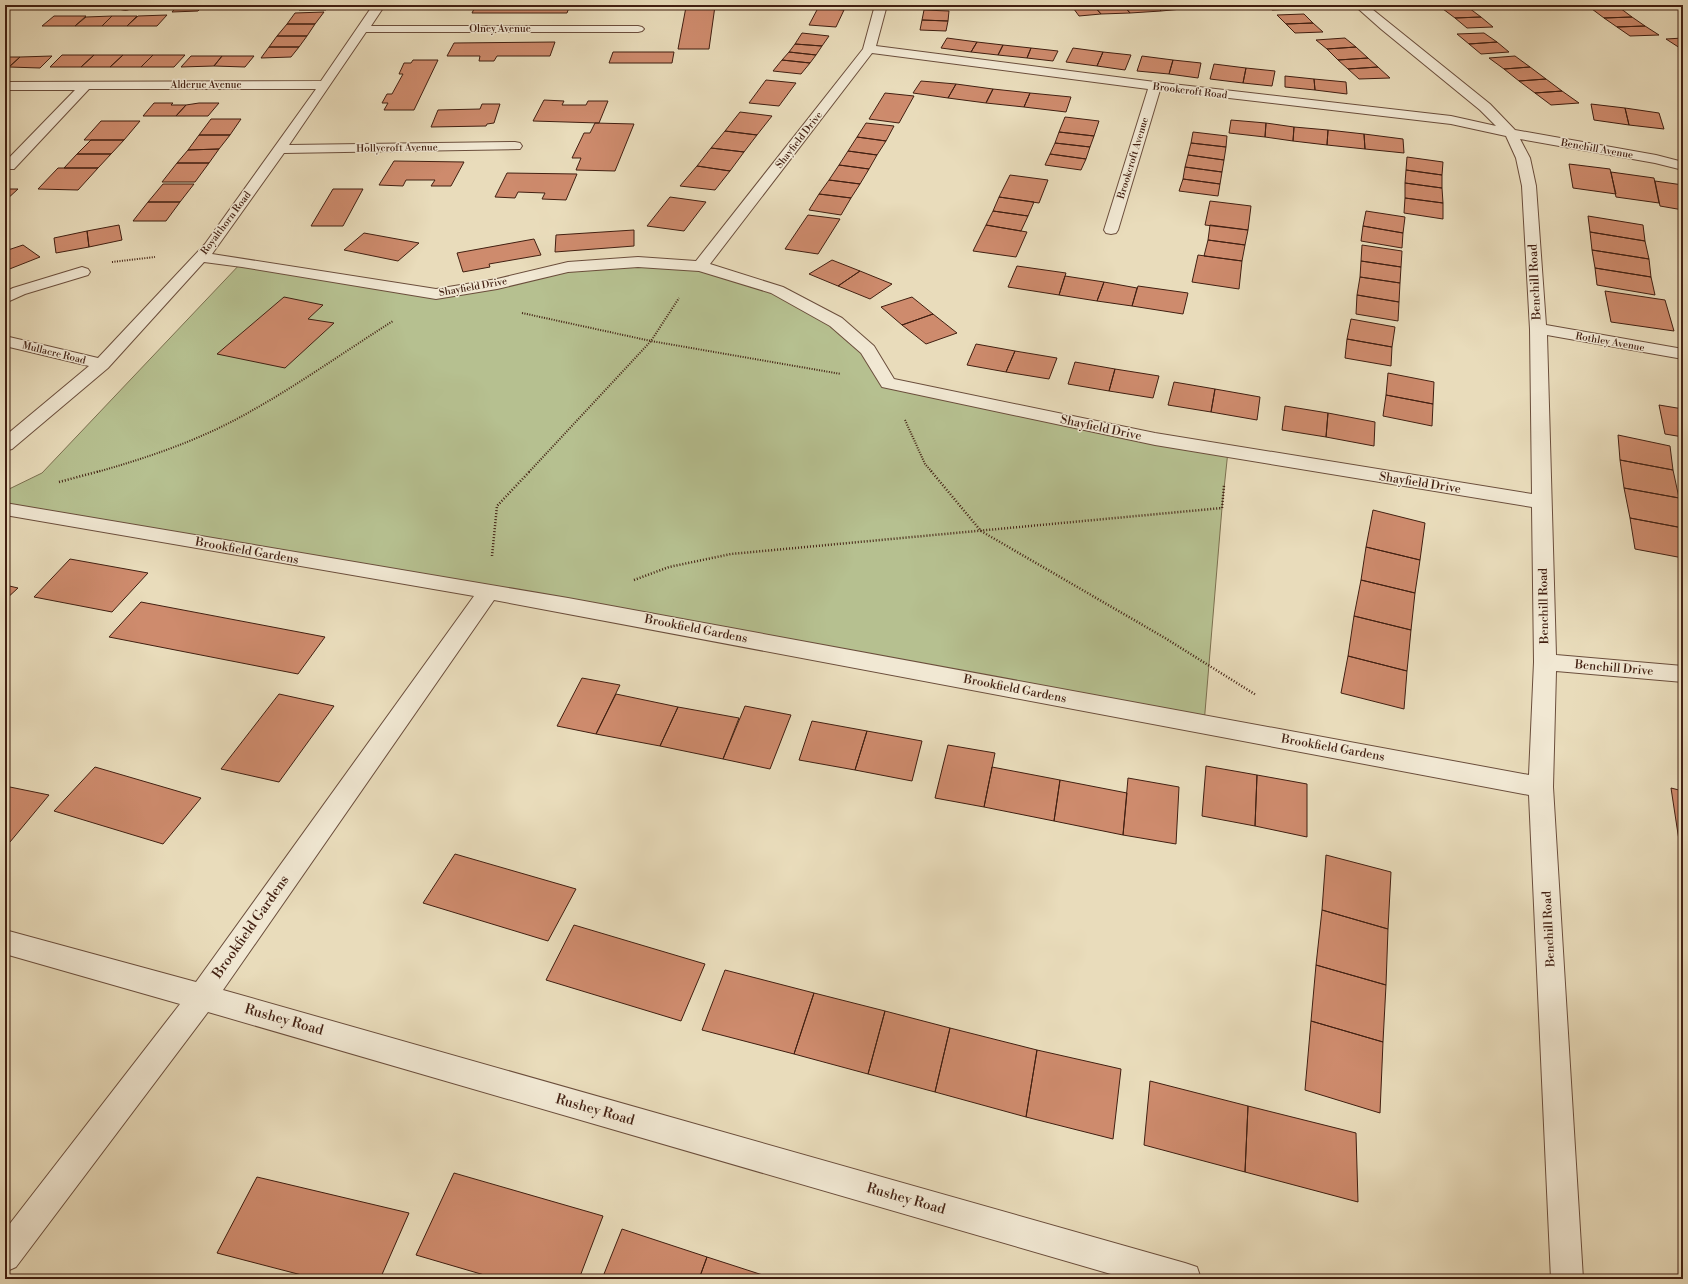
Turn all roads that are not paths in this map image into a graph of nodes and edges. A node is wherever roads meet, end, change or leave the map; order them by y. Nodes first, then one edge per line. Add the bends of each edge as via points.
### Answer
1 (379, 5) edge
2 (881, 5) edge
3 (1360, 5) edge
4 (363, 29) junction
5 (638, 29) dead end
6 (869, 50) junction
7 (86, 85) junction
8 (325, 85) junction
9 (5, 86) edge
10 (1155, 86) junction
11 (1511, 133) junction
12 (515, 146) dead end
13 (279, 149) junction
14 (1683, 158) edge
15 (1656, 159) junction
16 (8, 166) dead end
17 (1683, 166) edge
18 (1111, 230) dead end
19 (200, 257) junction
20 (700, 266) junction
21 (82, 272) road end
22 (5, 298) edge
23 (1538, 329) junction
24 (5, 341) edge
25 (1683, 354) edge
26 (102, 364) junction
27 (5, 445) edge
28 (1541, 502) junction
29 (5, 509) edge
30 (488, 593) junction
31 (1545, 662) junction
32 (1683, 674) edge
33 (1541, 787) junction
34 (5, 942) edge
35 (202, 997) junction
36 (5, 1256) edge
37 (1184, 1279) edge
38 (1568, 1279) edge

1 - 4 street, Royalthorn Road
2 - 6 street, Shayfield Drive
3 - 11 street, Benchill Road
4 - 5 street, Olney Avenue
4 - 8 street, Royalthorn Road
6 - 10 street, Brookcroft Road
6 - 20 street, Shayfield Drive
7 - 8 street, Alderue Avenue
7 - 9 street, Alderue Avenue
7 - 16 street
8 - 13 street, Royalthorn Road
10 - 11 street, Brookcroft Road via 1451,120
10 - 18 street, Brookcroft Avenue
11 - 15 street, Benchill Avenue
11 - 23 street, Benchill Road via 1523,158 1529,186
12 - 13 street, Hollycroft Avenue
13 - 19 street, Royalthorn Road via 210,247
14 - 15 street
15 - 17 street, Benchill Avenue
19 - 20 street, Shayfield Drive via 436,294 496,284 568,267 638,262
19 - 26 street, Royalthorn Road
20 - 28 street, Shayfield Drive via 777,290 836,322 868,350 888,382 1155,439
21 - 22 street via 19,291
23 - 25 street, Rothley Avenue
23 - 28 street, Benchill Road
24 - 26 street, Mullacre Road
26 - 27 street, Royalthorn Road
28 - 31 street, Benchill Road
29 - 30 street, Brookfield Gardens
30 - 33 street, Brookfield Gardens via 576,607
30 - 35 street, Brookfield Gardens
31 - 32 street, Benchill Drive
31 - 33 street, Benchill Road
33 - 38 street, Benchill Road
34 - 35 street, Rushey Road
35 - 36 street, Brookfield Gardens
35 - 37 street, Rushey Road

